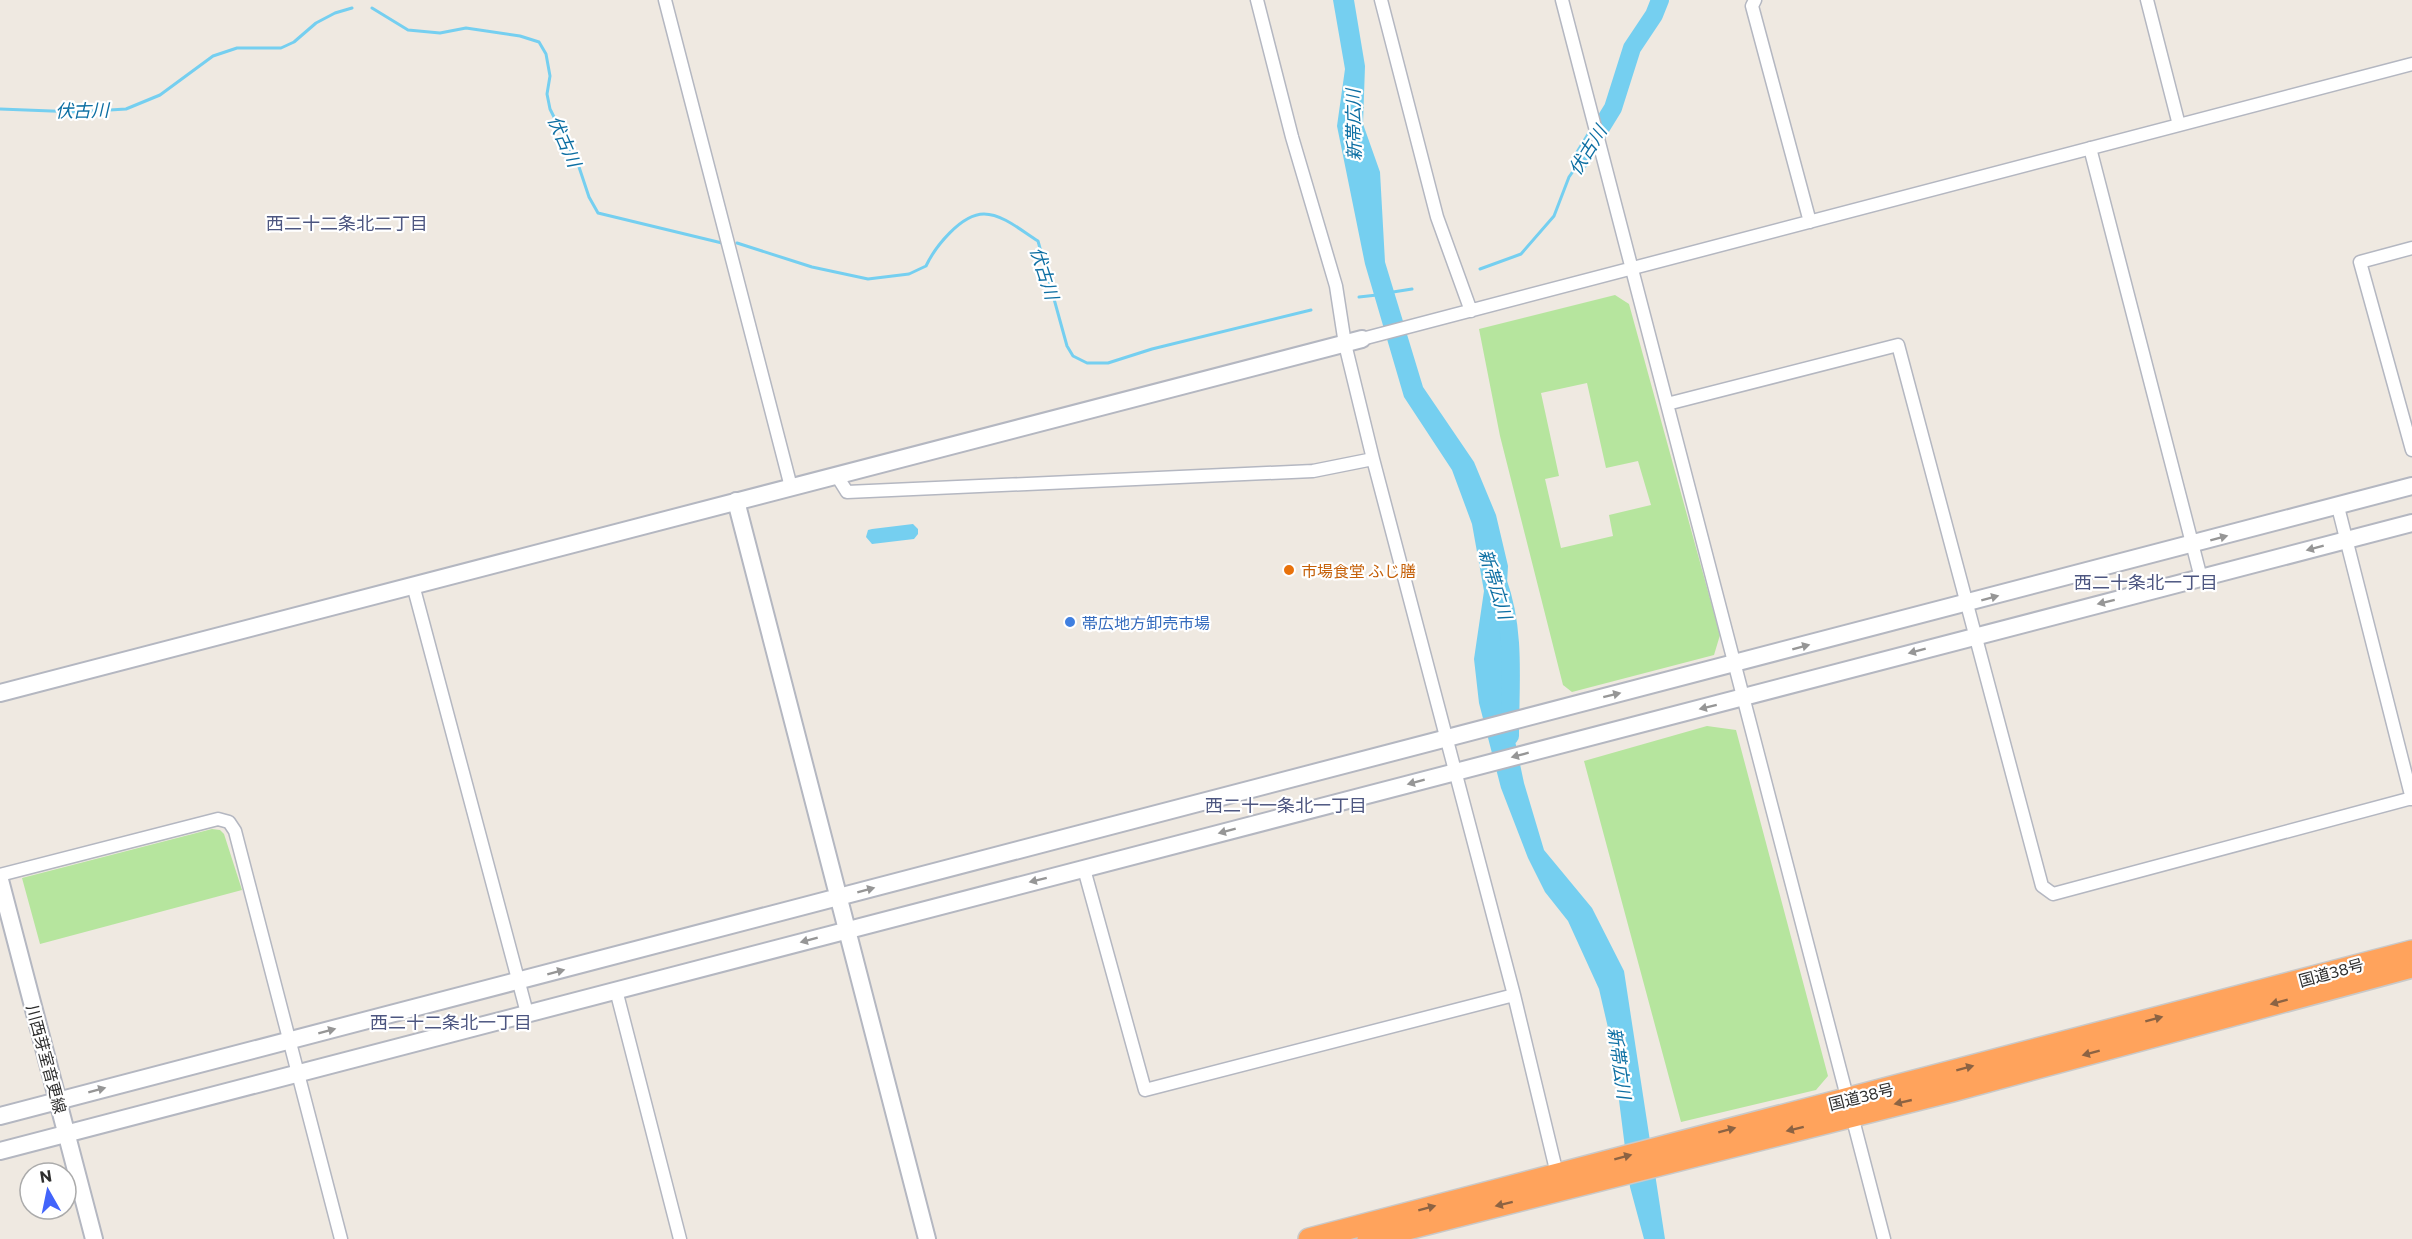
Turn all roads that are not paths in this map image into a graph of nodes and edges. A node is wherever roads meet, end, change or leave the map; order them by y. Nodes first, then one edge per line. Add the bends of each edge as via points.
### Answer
1 (665, 0) edge
2 (1257, 0) edge
3 (1381, 0) edge
4 (1562, 0) edge
5 (1755, 0) edge
6 (2147, 0) edge
7 (2412, 64) edge
8 (2179, 125) junction
9 (2090, 148) junction
10 (1810, 222) junction
11 (2412, 248) edge
12 (1632, 268) junction
13 (1471, 311) junction
14 (1362, 339) joint
15 (1345, 344) junction
16 (1667, 404) junction
17 (2412, 450) edge
18 (1373, 459) junction
19 (837, 476) junction
20 (2412, 486) edge
21 (791, 487) junction
22 (736, 501) junction
23 (2338, 507) junction
24 (2412, 523) edge
25 (2346, 540) junction
26 (2193, 544) junction
27 (2201, 578) junction
28 (413, 585) junction
29 (1967, 604) junction
30 (1975, 636) junction
31 (1735, 664) junction
32 (0, 693) edge
33 (1743, 698) junction
34 (1446, 739) junction
35 (1455, 772) junction
36 (2412, 798) edge
37 (1084, 869) junction
38 (0, 878) edge
39 (838, 897) junction
40 (846, 930) junction
41 (2412, 951) edge
42 (2412, 967) edge
43 (518, 982) junction
44 (616, 990) junction
45 (1514, 995) junction
46 (527, 1013) junction
47 (291, 1040) junction
48 (297, 1072) junction
49 (58, 1101) junction
50 (1850, 1107) junction
51 (0, 1116) edge
52 (67, 1133) junction
53 (0, 1151) edge
54 (1569, 1180) junction
55 (94, 1239) edge
56 (341, 1239) edge
57 (680, 1239) edge
58 (927, 1239) edge
59 (1309, 1239) edge
60 (1368, 1239) edge
61 (1884, 1239) edge

1 - 21 street
2 - 15 street via 1336,286
3 - 13 street via 1437,218
4 - 12 street
5 - 10 street via 1752,6
6 - 8 street
7 - 8 street
8 - 9 street
9 - 10 street
9 - 26 street
10 - 12 street
11 - 17 street via 2360,262
12 - 13 street
12 - 16 street
13 - 14 street
14 - 15 street
15 - 18 street
15 - 19 street
16 - 29 street via 1898,345
16 - 31 street
18 - 19 street via 1314,471 847,492
18 - 34 street
19 - 21 street
20 - 23 street
21 - 22 street
22 - 28 street
22 - 39 street
23 - 25 street
26 -> 23 street
24 - 25 street
25 -> 27 street
25 - 36 street
26 - 27 street
29 -> 26 street
27 -> 30 street
28 - 32 street
28 - 43 street
29 - 30 street
31 -> 29 street
30 -> 33 street
30 - 36 street via 2042,886 2053,894
31 - 33 street
34 -> 31 street
33 -> 35 street
33 - 50 street
34 - 35 street
39 -> 34 street
35 -> 37 street
35 - 45 street
37 -> 40 street
37 - 45 street via 1145,1090
38 - 47 street via 218,819 229,822 235,831
38 - 49 street, 川西芽室音更線
39 - 40 street
43 -> 39 street
40 -> 44 street
40 - 58 street
50 -> 41 highway, 国道38号
42 -> 50 highway, 国道38号 via 1952,1091
43 - 46 street
47 -> 43 street
44 - 46 street
44 - 57 street
45 - 54 street
46 - 48 street
47 - 48 street
49 -> 47 street
48 - 52 street
48 - 56 street
49 - 51 street
49 - 52 street, 川西芽室音更線
50 - 54 highway, 国道38号
50 - 61 street
52 - 53 street
52 - 55 street, 川西芽室音更線
59 -> 54 highway, 国道38号
54 -> 60 highway, 国道38号

